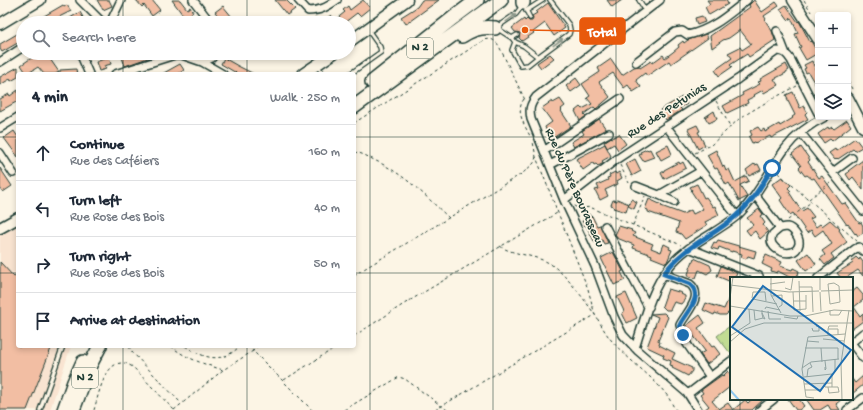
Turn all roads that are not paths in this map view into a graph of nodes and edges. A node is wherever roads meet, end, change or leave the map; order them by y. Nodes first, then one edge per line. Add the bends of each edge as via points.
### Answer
1 (40, 0) edge
2 (80, 0) edge
3 (121, 0) edge
4 (193, 0) edge
5 (298, 0) edge
6 (336, 0) edge
7 (407, 0) edge
8 (477, 0) edge
9 (486, 0) edge
10 (501, 0) edge
11 (543, 0) edge
12 (550, 0) edge
13 (639, 0) edge
14 (660, 0) edge
15 (747, 0) edge
16 (793, 0) edge
17 (524, 5) edge
18 (647, 11) junction
19 (96, 16) edge
20 (113, 16) edge
21 (205, 16) edge
22 (530, 18) dead end
23 (0, 24) edge
24 (495, 28) junction
25 (367, 30) junction
26 (777, 31) dead end
27 (815, 34) edge
28 (517, 35) dead end
29 (356, 37) edge
30 (512, 38) junction
31 (514, 42) junction
32 (440, 44) junction
33 (16, 52) edge
34 (786, 54) junction
35 (538, 57) junction
36 (83, 60) edge
37 (156, 60) edge
38 (196, 60) edge
39 (207, 60) edge
40 (324, 60) edge
41 (0, 62) edge
42 (202, 62) junction
43 (636, 62) dead end
44 (316, 65) junction
45 (88, 72) edge
46 (121, 72) edge
47 (220, 72) edge
48 (306, 72) edge
49 (321, 72) edge
50 (353, 72) edge
51 (372, 82) junction
52 (356, 94) edge
53 (620, 99) dead end
54 (356, 105) edge
55 (815, 105) edge
56 (851, 106) edge
57 (16, 118) edge
58 (816, 120) edge
59 (666, 126) junction
60 (863, 127) edge
61 (0, 128) edge
62 (609, 133) dead end
63 (801, 133) junction
64 (544, 151) junction
65 (0, 153) edge
66 (852, 158) dead end
67 (550, 165) junction
68 (702, 171) junction
69 (13, 173) dead end
70 (835, 175) junction
71 (636, 186) road end
72 (659, 195) junction
73 (755, 195) junction
74 (564, 200) junction
75 (674, 202) dead end
76 (862, 208) edge
77 (737, 216) junction
78 (16, 219) edge
79 (605, 226) dead end
80 (783, 227) road end
81 (0, 228) edge
82 (689, 248) junction
83 (861, 249) edge
84 (664, 274) junction
85 (759, 276) dead end
86 (819, 277) edge
87 (649, 306) junction
88 (863, 333) edge
89 (853, 340) edge
90 (62, 348) edge
91 (89, 348) edge
92 (99, 348) edge
93 (635, 348) junction
94 (863, 358) edge
95 (730, 362) edge
96 (710, 377) junction
97 (688, 394) junction
98 (863, 398) edge
99 (773, 400) edge
100 (40, 410) edge
101 (64, 410) edge
102 (73, 410) edge
103 (698, 410) edge
104 (760, 410) edge
105 (847, 410) edge

1 - 23 street
2 - 19 street
3 - 20 street
4 - 21 street
5 - 6 street via 308,11 320,10
7 - 25 street
8 - 51 highway
9 - 51 highway, N 2
10 - 32 highway, N 2
11 - 17 lane
35 -> 12 lane via 569,34 570,30
13 - 18 lane
14 - 18 street
15 - 43 street via 706,29 688,35 682,31 675,32
16 - 27 street
17 - 22 lane
24 -> 17 lane via 516,14
18 - 64 street, Rue du Père Bourasseau via 536,97 529,110
24 - 30 lane
24 - 32 highway via 479,28 467,32 452,43
25 - 29 street
25 - 50 lane via 380,47 380,52
26 - 34 street
28 - 30 lane
30 - 31 lane
31 - 35 lane
31 - 35 lane via 512,50 521,66 528,65
32 - 54 highway, N 2
33 - 41 street
34 - 55 street
34 - 59 street, Rue des Petunias via 777,51
36 - 45 street
37 - 46 street
38 - 42 street
39 - 42 street
40 - 44 street
42 - 47 street
44 - 48 street
44 - 49 lane
51 - 52 highway, N 2
53 - 64 street
56 - 60 street
57 - 61 street
58 - 63 street
59 - 68 street
59 - 74 street, Rue des Petunias via 617,159
62 - 67 street
63 - 70 street
63 - 73 street via 786,148
64 - 67 street, Rue du Père Bourasseau
65 - 69 street
66 - 70 street
67 - 74 street, Rue du Père Bourasseau
68 - 72 street
68 - 77 street
70 - 76 street
71 - 72 street
72 - 75 street
73 - 77 street
73 - 80 street
74 - 93 street, Rue du Père Bourasseau via 596,266 623,335
77 - 82 street
78 - 81 street
79 - 87 street
82 - 84 street
82 - 85 street
83 - 86 street via 855,249
84 - 87 street
84 - 96 street via 694,287 696,296 680,325 687,344
87 - 93 street
88 - 89 street
89 - 94 street
90 - 100 lane
91 - 101 highway, N 2
92 - 102 highway, N 2
93 - 97 street, Rue du Père Bourasseau
95 - 96 street
96 - 97 street
97 - 103 street, Rue du Père Bourasseau
98 - 105 street
99 - 104 street

